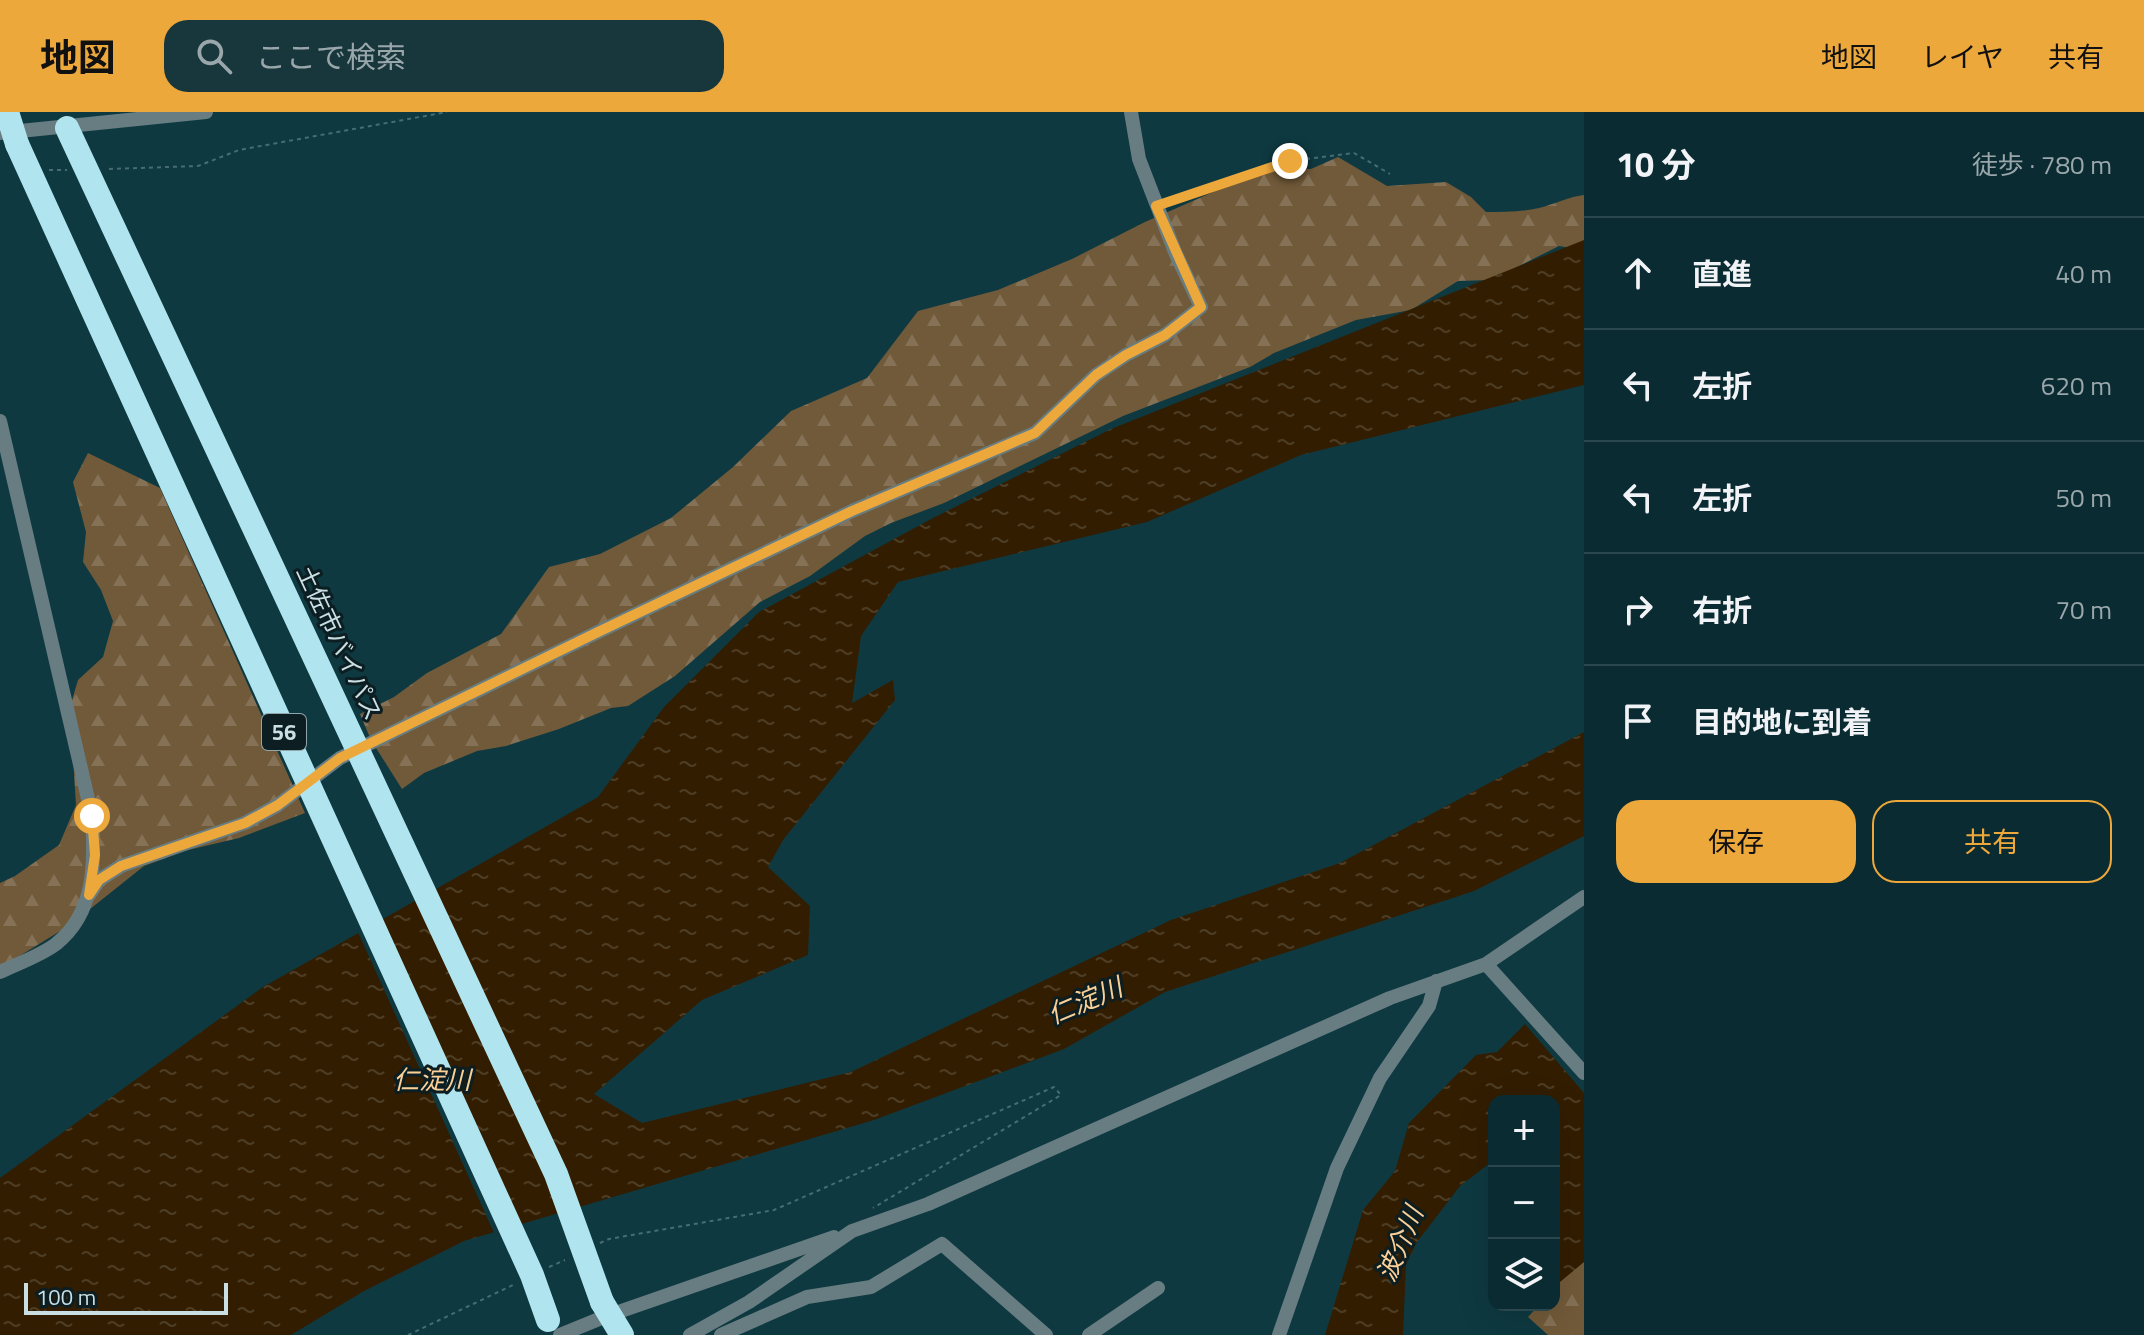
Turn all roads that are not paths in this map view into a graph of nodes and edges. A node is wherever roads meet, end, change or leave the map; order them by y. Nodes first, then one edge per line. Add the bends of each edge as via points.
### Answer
1 (206, 112) edge
2 (1131, 112) edge
3 (64, 122) edge
4 (8, 130) edge
5 (0, 421) edge
6 (89, 895) junction
7 (1584, 897) edge
8 (1486, 964) junction
9 (0, 972) edge
10 (1436, 981) junction
11 (1584, 1073) edge
12 (856, 1230) junction
13 (1158, 1288) dead end
14 (609, 1321) edge
15 (748, 1323) junction
16 (553, 1330) edge
17 (690, 1335) edge
18 (721, 1335) edge
19 (759, 1335) edge
20 (1046, 1335) edge
21 (1089, 1335) edge
22 (1279, 1335) edge

1 - 3 street
2 - 6 street via 1139,159 1201,307 1096,375 1035,433 852,511 569,646 340,758 245,823 121,866 99,880
3 - 4 street
3 - 14 highway, 土佐市バイパス / 56, bridge via 556,1174
4 - 16 highway, 56, bridge
5 - 6 street via 92,816 95,855
6 - 9 street via 59,942
7 - 8 street
8 - 10 street
8 - 11 street
10 - 12 street via 928,1204
10 - 22 street via 1429,1006 1380,1078 1337,1168
12 - 14 street
12 - 17 street
13 - 21 street
14 - 16 street
15 - 18 street
15 - 19 street
15 - 20 street via 807,1297 871,1287 942,1244

